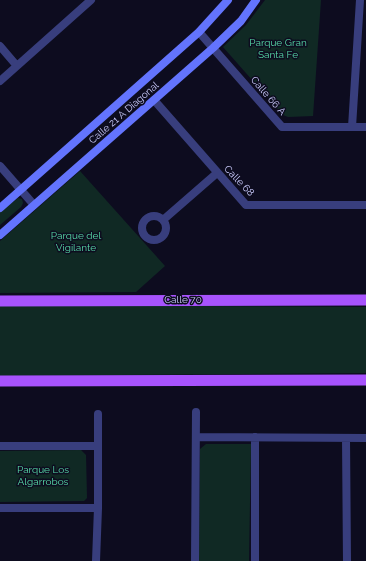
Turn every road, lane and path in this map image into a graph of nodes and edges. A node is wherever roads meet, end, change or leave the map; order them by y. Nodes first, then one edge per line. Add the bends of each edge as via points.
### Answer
1 (91, 0) edge
2 (228, 0) edge
3 (256, 0) edge
4 (360, 0) edge
5 (199, 32) junction
6 (0, 46) edge
7 (213, 48) junction
8 (17, 66) junction
9 (0, 81) edge
10 (154, 100) junction
11 (352, 127) junction
12 (366, 127) edge
13 (0, 166) edge
14 (217, 173) junction
15 (20, 190) junction
16 (34, 205) junction
17 (366, 205) edge
18 (0, 208) edge
19 (163, 220) dead end
20 (0, 236) edge
21 (366, 300) edge
22 (0, 301) edge
23 (366, 380) edge
24 (0, 381) edge
25 (196, 412) dead end
26 (98, 414) dead end
27 (196, 437) junction
28 (255, 437) junction
29 (346, 438) junction
30 (366, 438) edge
31 (0, 446) edge
32 (98, 446) junction
33 (0, 508) edge
34 (98, 508) junction
35 (96, 561) edge
36 (195, 561) edge
37 (255, 561) edge
38 (347, 561) edge

1 - 8 street
2 - 5 main road, Calle 21 A Diagonal
3 - 7 main road, Calle 21 A Diagonal via 241,21
4 - 11 street
5 - 7 street, Calle 66 A
5 - 15 main road, Calle 21 A Diagonal
6 - 8 street
7 - 10 main road, Calle 21 A Diagonal
7 - 11 street, Calle 66 A via 282,127
8 - 9 street
10 - 14 street, Calle 68
10 - 16 main road, Calle 21 A Diagonal
11 - 12 street, Calle 66 A
13 - 15 street
14 - 17 street, Calle 68 via 246,205
14 - 19 street
15 - 16 street
15 - 18 main road, Calle 21 A Diagonal
16 - 20 main road, Calle 21 A Diagonal
21 - 22 main road, Calle 70
23 - 24 main road
25 - 27 street
26 - 32 street
27 - 28 street
27 - 36 street
28 - 29 street
28 - 37 street
29 - 30 street
29 - 38 street
31 - 32 street
32 - 34 street
33 - 34 street
34 - 35 street

